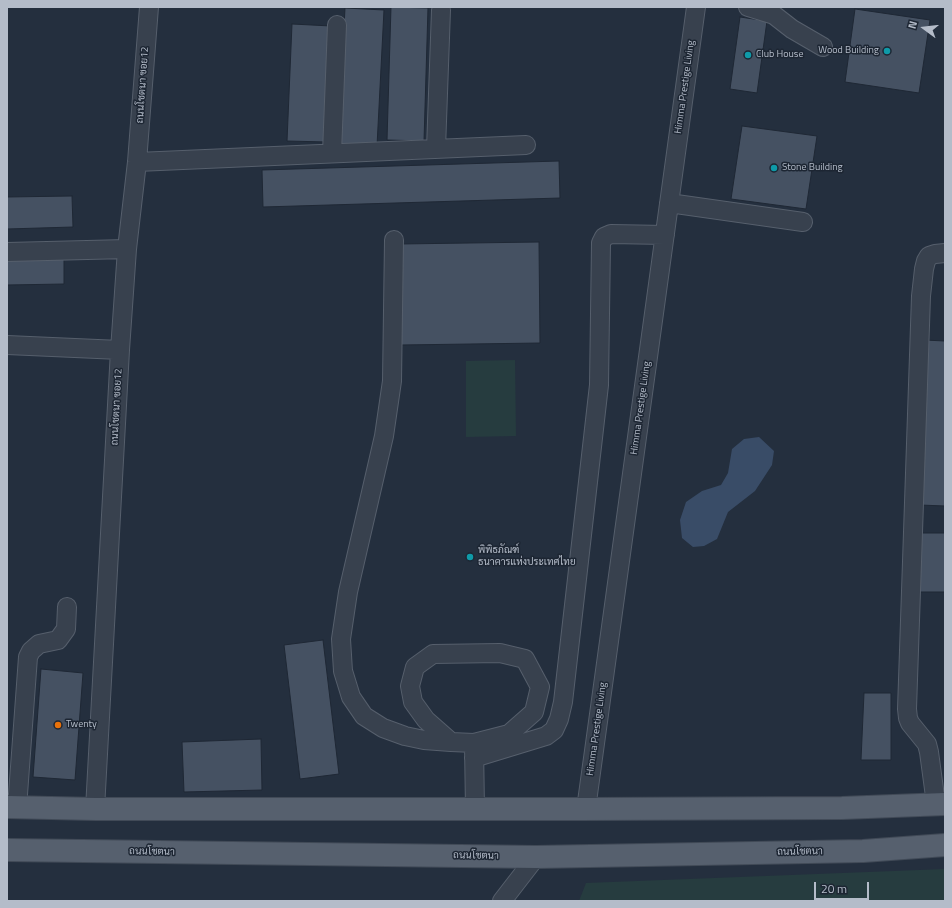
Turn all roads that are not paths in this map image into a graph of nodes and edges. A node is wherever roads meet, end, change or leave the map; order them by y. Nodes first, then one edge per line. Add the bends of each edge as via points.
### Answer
1 (149, 7) edge
2 (696, 7) edge
3 (748, 7) edge
4 (441, 10) dead end
5 (337, 25) dead end
6 (823, 47) dead end
7 (526, 145) dead end
8 (436, 149) junction
9 (332, 153) junction
10 (137, 162) junction
11 (669, 203) junction
12 (803, 222) dead end
13 (665, 235) junction
14 (394, 240) dead end
15 (128, 249) junction
16 (7, 252) edge
17 (945, 253) edge
18 (7, 345) edge
19 (120, 350) junction
20 (67, 607) dead end
21 (452, 742) junction
22 (474, 751) junction
23 (941, 804) edge
24 (12, 807) edge
25 (95, 809) junction
26 (475, 809) junction
27 (586, 809) junction
28 (945, 845) edge
29 (7, 850) edge
30 (536, 857) junction
31 (502, 901) edge

1 - 10 street, ถนนโชตนา ซอย12
2 - 11 street, Himma Prestige Living
3 - 6 street via 774,16
4 - 8 street
5 - 9 street
7 - 8 street
8 - 9 street
9 - 10 street
10 - 15 street, ถนนโชตนา ซอย12
11 - 12 street
11 - 13 street, Himma Prestige Living
13 - 22 street via 611,234 601,243 599,385 559,719 554,730 546,736
13 - 27 street, Himma Prestige Living
14 - 21 street via 392,381 384,436 348,592 341,639 343,671 351,697 364,716 383,728 405,736
15 - 16 street
15 - 19 street, ถนนโชตนา ซอย12
17 - 23 street via 929,256 924,269 922,289 907,709 910,724 926,744 929,752
18 - 19 street
19 - 25 street, ถนนโชตนา ซอย12
20 - 24 street via 66,629 58,640 39,644 26,663
21 - 22 street
21 - 22 street via 426,720 413,702 410,686 415,667 433,654 500,653 525,659 540,687 534,712 510,734
22 - 26 street
23 - 27 main road via 842,808
24 - 25 main road
25 - 26 main road
26 - 27 main road
28 - 30 main road, ถนนโชตนา via 863,851
29 - 30 main road, ถนนโชตนา
30 - 31 street

